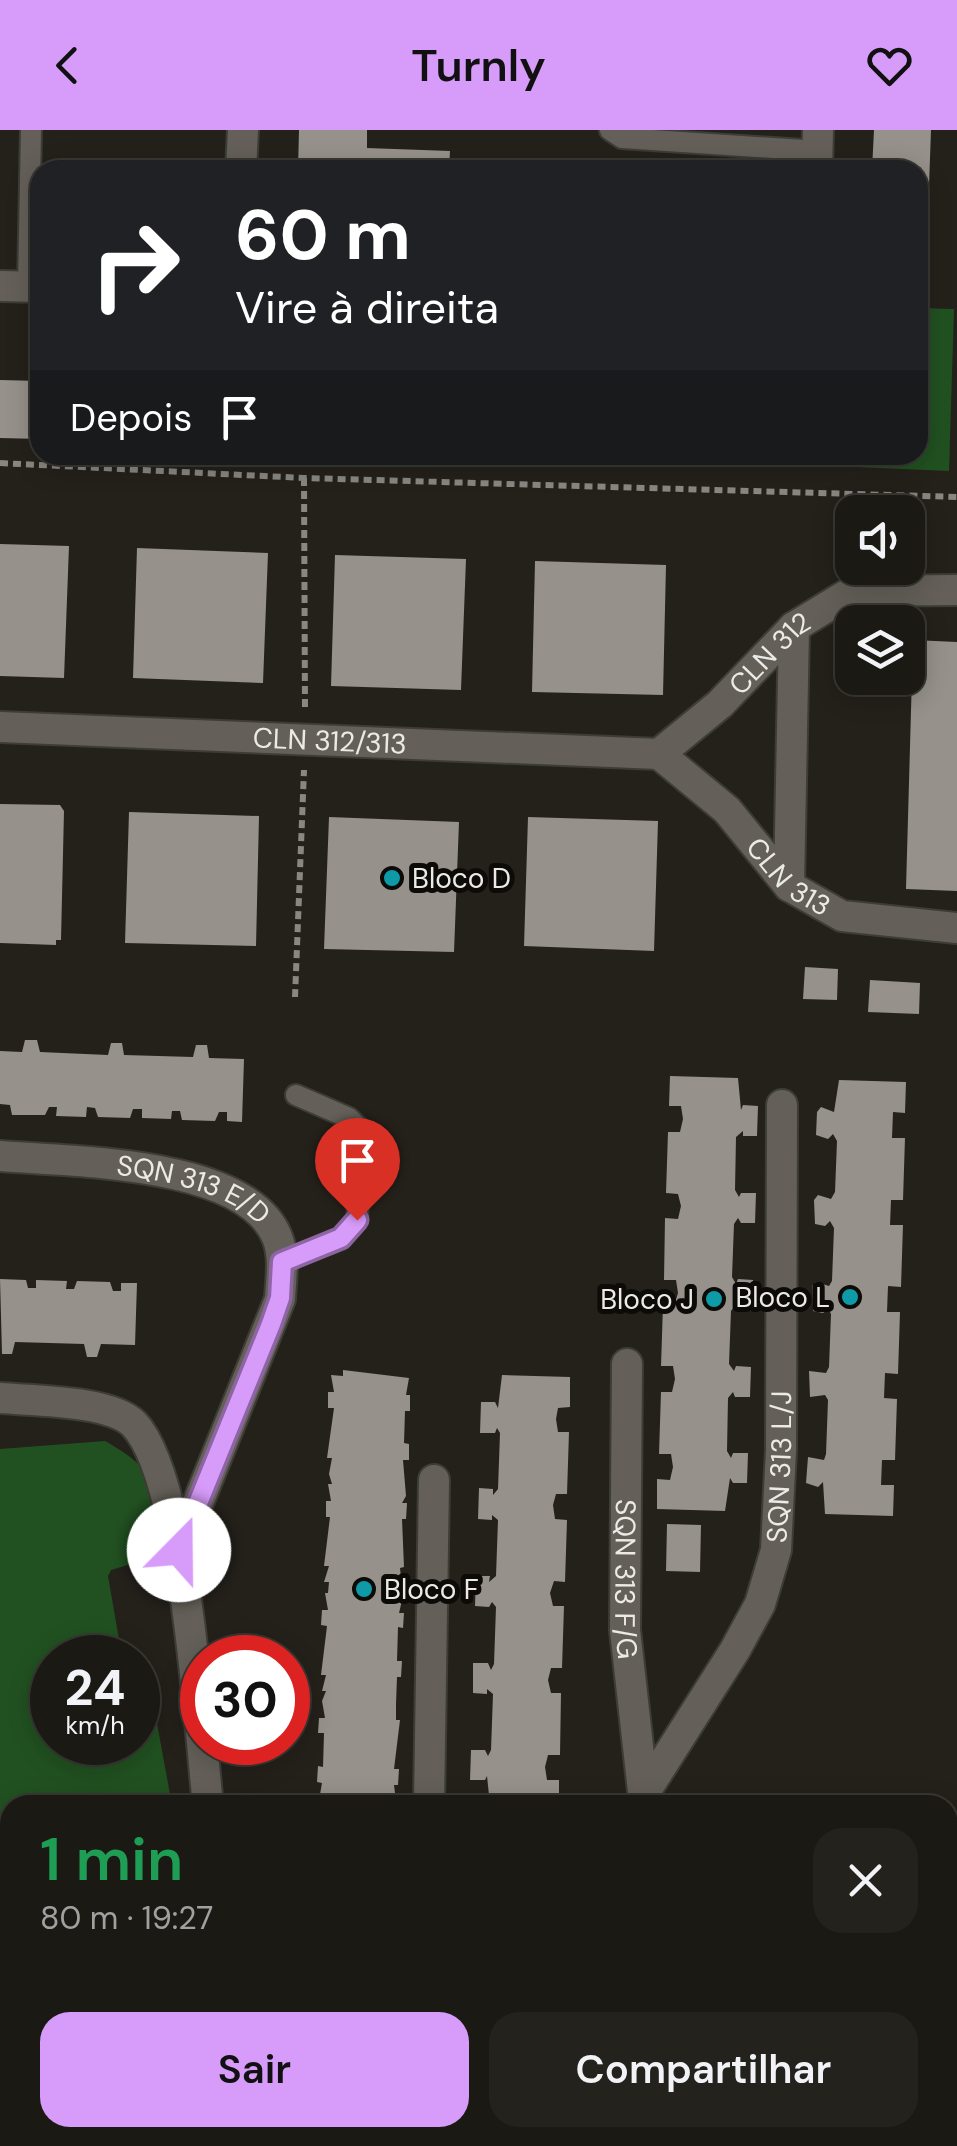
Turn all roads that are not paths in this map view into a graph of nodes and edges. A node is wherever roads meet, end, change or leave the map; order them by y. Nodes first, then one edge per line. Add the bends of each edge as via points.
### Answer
1 (31, 130) edge
2 (243, 130) edge
3 (610, 130) edge
4 (818, 150) edge
5 (242, 160) edge
6 (22, 287) edge
7 (957, 590) edge
8 (794, 628) junction
9 (0, 727) edge
10 (659, 754) junction
11 (790, 886) junction
12 (957, 928) edge
13 (296, 1095) dead end
14 (782, 1105) dead end
15 (0, 1156) edge
16 (282, 1262) junction
17 (627, 1364) dead end
18 (0, 1398) edge
19 (434, 1480) dead end
20 (179, 1550) junction
21 (207, 1795) edge
22 (429, 1795) edge
23 (644, 1795) edge
24 (646, 1795) edge

1 - 6 lane
2 - 5 street
3 - 4 lane via 622,138
7 - 8 street, CLN 312 via 853,592
8 - 10 street, CLN 312 via 720,704
8 - 11 street
9 - 10 street, CLN 312/313
10 - 11 street, CLN 313 via 727,810
11 - 12 street, CLN 313 via 842,916
13 - 16 lane via 362,1131 357,1220 341,1238
14 - 24 street, SQN 313 L/J via 776,1550 760,1604
15 - 16 street, SQN 313 E/D via 133,1166 193,1178 244,1199 276,1235
16 - 20 street, SQN 313 E/D via 280,1298 262,1349
17 - 23 street, SQN 313 F/G via 625,1630
18 - 20 street via 111,1411 133,1423 152,1454
19 - 22 street
20 - 21 street

